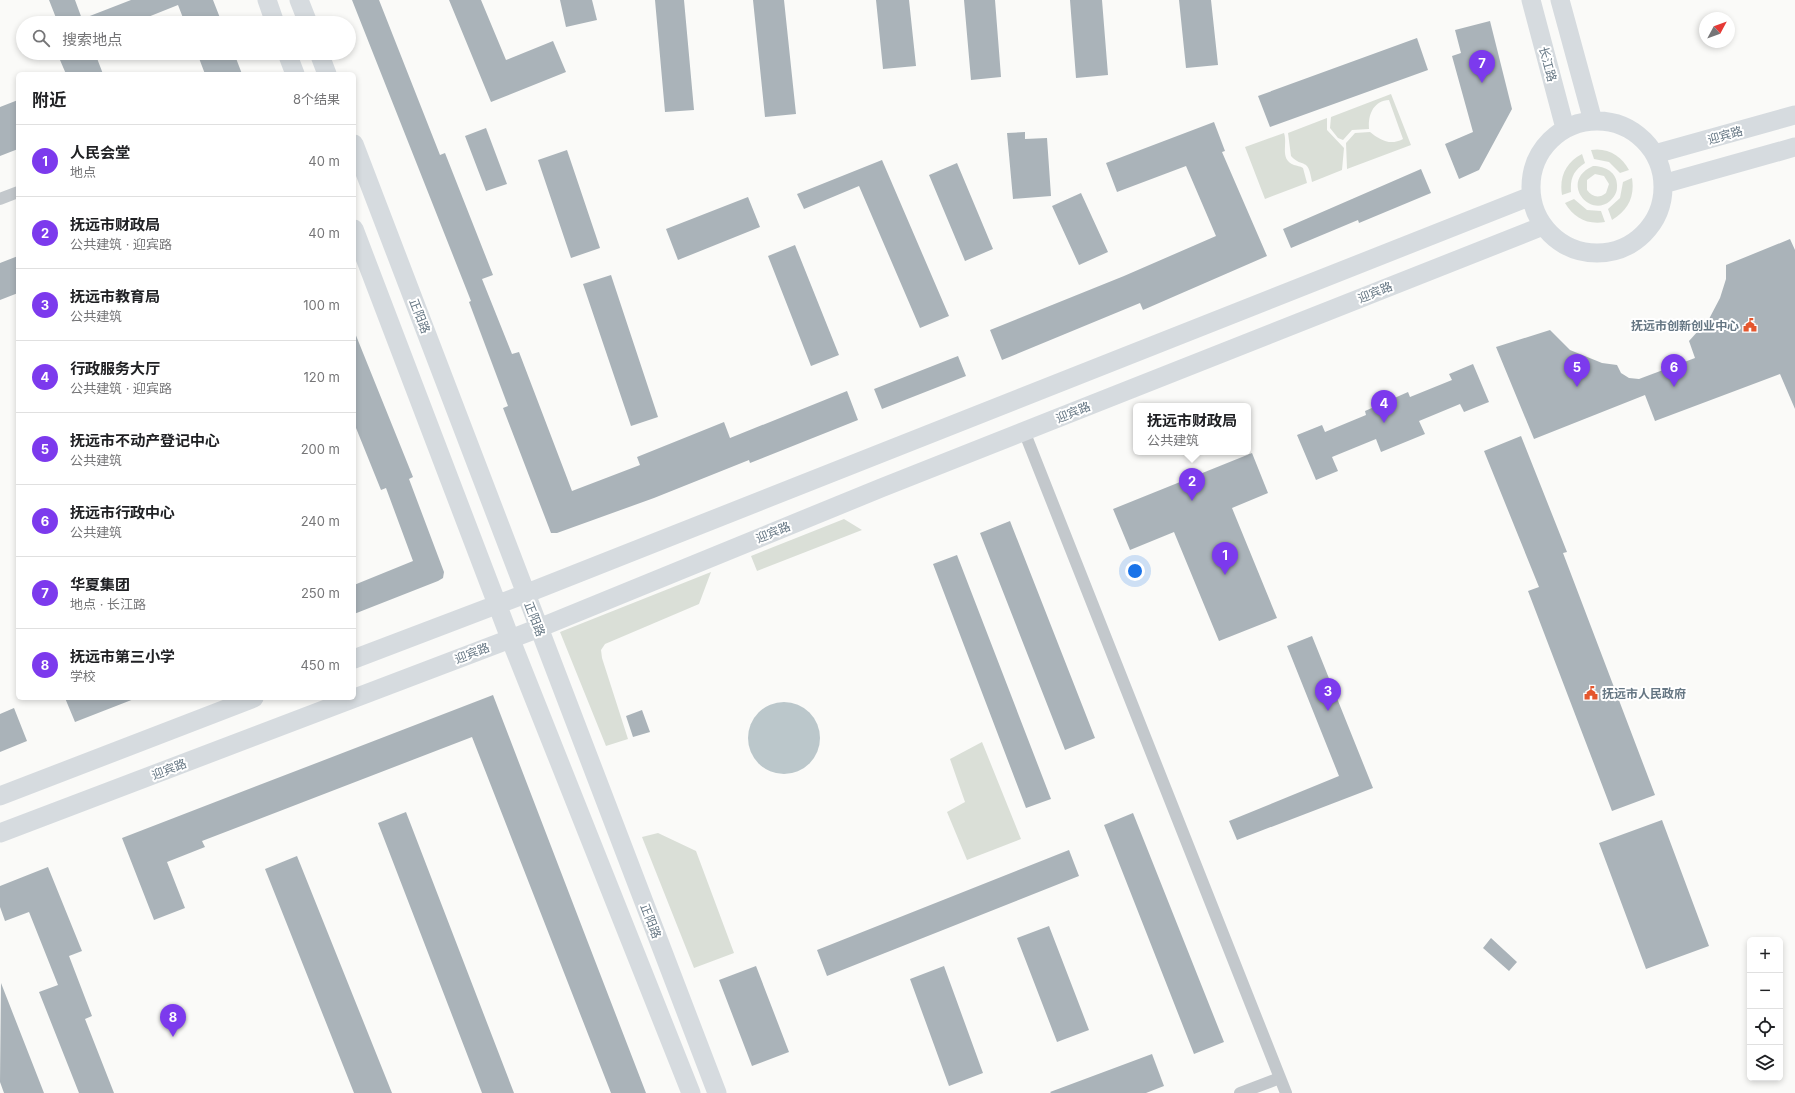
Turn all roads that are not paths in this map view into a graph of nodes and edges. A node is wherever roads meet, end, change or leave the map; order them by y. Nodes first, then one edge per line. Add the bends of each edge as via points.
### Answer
1 (267, 0) edge
2 (299, 0) edge
3 (1531, 0) edge
4 (1560, 0) edge
5 (273, 16) edge
6 (305, 16) edge
7 (290, 60) edge
8 (323, 60) edge
9 (294, 72) edge
10 (327, 72) edge
11 (1795, 116) edge
12 (1593, 121) junction
13 (1565, 128) junction
14 (1795, 147) edge
15 (356, 149) edge
16 (1655, 154) junction
17 (1663, 184) junction
18 (16, 193) edge
19 (1531, 196) junction
20 (0, 199) edge
21 (1543, 226) junction
22 (356, 234) edge
23 (1024, 431) junction
24 (526, 594) junction
25 (497, 604) junction
26 (539, 628) junction
27 (510, 638) junction
28 (356, 658) edge
29 (356, 697) edge
30 (249, 700) edge
31 (348, 700) edge
32 (0, 796) edge
33 (0, 833) edge
34 (1280, 1078) junction
35 (691, 1093) edge
36 (718, 1093) edge
37 (1240, 1093) edge
38 (1286, 1093) edge

1 - 5 main road
2 - 6 main road
3 - 13 main road, 长江路
4 - 12 main road
7 - 9 main road
8 - 10 main road
11 - 16 main road, 迎宾路
12 - 13 main road
12 - 16 main road via 1608,121 1628,129 1646,142
13 - 19 main road via 1552,138 1534,164
14 - 17 main road
15 - 24 main road, 正阳路
16 - 17 main road
17 - 21 main road via 1661,206 1651,225 1636,241 1616,251 1600,254 1568,247 1554,238
18 - 20 street
19 - 21 main road via 1535,212
19 - 24 main road
21 - 23 main road, 迎宾路
22 - 25 main road
23 - 26 main road, 迎宾路
23 - 34 street
24 - 25 main road
24 - 26 main road, 正阳路
25 - 27 main road
25 - 28 main road
26 - 27 main road, 迎宾路
26 - 36 main road, 正阳路
27 - 29 main road, 迎宾路
27 - 35 main road
30 - 32 main road
31 - 33 main road, 迎宾路
34 - 37 street
34 - 38 street

